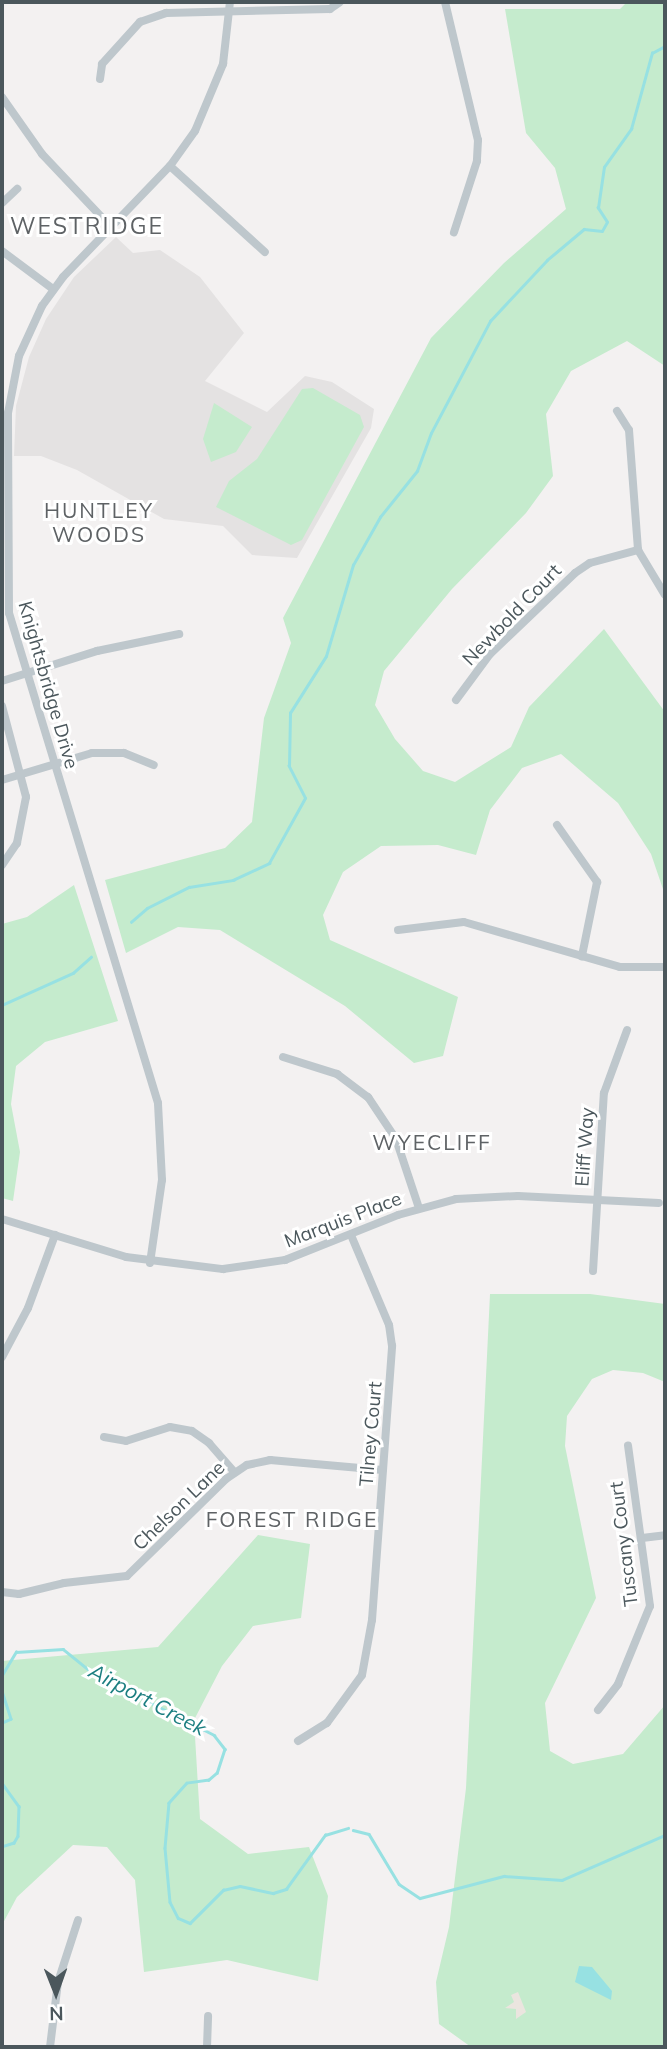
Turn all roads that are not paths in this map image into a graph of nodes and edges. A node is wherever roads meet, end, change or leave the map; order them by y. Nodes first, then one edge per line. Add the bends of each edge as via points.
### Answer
1 (340, 2) edge
2 (445, 2) edge
3 (230, 6) edge
4 (100, 79) dead end
5 (2, 97) edge
6 (170, 166) junction
7 (17, 189) dead end
8 (2, 203) edge
9 (111, 227) junction
10 (454, 232) dead end
11 (2, 251) edge
12 (265, 252) dead end
13 (53, 289) junction
14 (617, 411) dead end
15 (4, 434) edge
16 (638, 550) junction
17 (4, 577) edge
18 (665, 595) edge
19 (179, 634) dead end
20 (25, 673) junction
21 (2, 681) edge
22 (456, 700) dead end
23 (2, 706) edge
24 (53, 763) junction
25 (154, 765) dead end
26 (23, 773) junction
27 (2, 780) edge
28 (557, 825) dead end
29 (2, 865) edge
30 (398, 930) dead end
31 (582, 956) junction
32 (665, 967) edge
33 (627, 1030) dead end
34 (283, 1057) dead end
35 (597, 1198) junction
36 (659, 1203) dead end
37 (419, 1208) junction
38 (2, 1219) edge
39 (55, 1235) junction
40 (351, 1235) junction
41 (150, 1262) junction
42 (593, 1271) dead end
43 (2, 1357) edge
44 (104, 1437) dead end
45 (628, 1445) dead end
46 (383, 1470) junction
47 (234, 1472) junction
48 (665, 1535) edge
49 (642, 1538) junction
50 (2, 1592) edge
51 (598, 1710) dead end
52 (298, 1741) dead end
53 (78, 1920) dead end
54 (208, 2016) dead end
55 (50, 2047) edge
56 (207, 2047) edge

1 - 3 street via 330,9
2 - 10 street via 478,140 477,161
3 - 4 street via 166,13 140,22 102,64
3 - 6 street, Knightsbridge Drive via 216,85 195,131
5 - 9 street via 42,154
6 - 9 street, Knightsbridge Drive
6 - 12 street
7 - 8 street
9 - 13 street, Knightsbridge Drive
11 - 13 street
13 - 15 street, Knightsbridge Drive via 19,356
14 - 16 street via 629,430
15 - 17 street, Knightsbridge Drive
16 - 18 street
16 - 22 street, Newbold Court via 590,563 575,573 490,654
17 - 20 street, Knightsbridge Drive
19 - 20 street via 125,643
20 - 21 street
20 - 24 street, Knightsbridge Drive
23 - 26 street
24 - 25 street via 108,752 133,755
24 - 26 street
24 - 41 street, Knightsbridge Drive via 158,1103 162,1180
26 - 27 street
26 - 29 street via 22,827
28 - 31 street via 597,882
30 - 31 street via 464,922
31 - 32 street via 620,967
33 - 35 street, Eliff Way via 604,1093
34 - 37 street via 337,1074 368,1097 396,1139
35 - 36 street, Marquis Place
35 - 37 street, Marquis Place via 478,1196
35 - 42 street, Eliff Way
37 - 40 street, Marquis Place
38 - 39 street, Marquis Place
39 - 41 street, Marquis Place
39 - 43 street via 28,1308
40 - 41 street, Marquis Place via 259,1266 212,1269
40 - 46 street, Tilney Court via 389,1325 393,1346
44 - 47 street via 126,1441 170,1427 192,1432 209,1443
45 - 49 street, Tuscany Court
46 - 47 street, Chelson Lane via 270,1460
46 - 52 street, Tilney Court via 366,1663 327,1723
47 - 50 street, Chelson Lane via 123,1579 64,1583 12,1595
48 - 49 street
49 - 51 street, Tuscany Court via 650,1593 648,1618 618,1684
53 - 55 street via 58,1982
54 - 56 street

